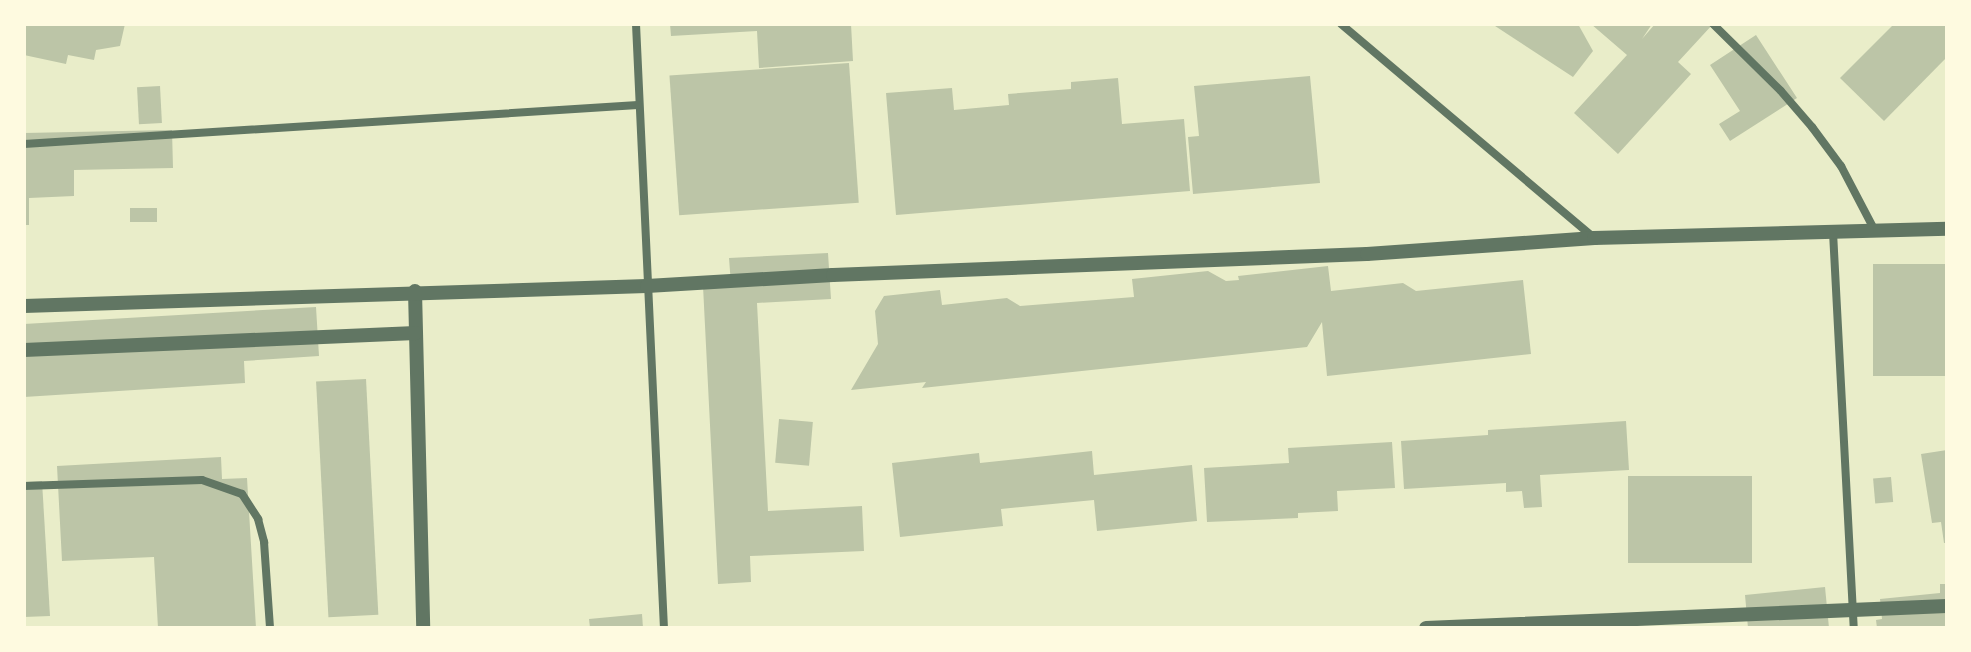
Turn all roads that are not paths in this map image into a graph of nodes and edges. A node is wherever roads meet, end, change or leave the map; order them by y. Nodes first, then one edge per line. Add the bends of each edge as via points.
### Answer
1 (636, 24) edge
2 (1341, 24) edge
3 (1713, 24) edge
4 (638, 105) junction
5 (24, 144) edge
6 (1947, 229) edge
7 (1875, 231) junction
8 (1833, 232) junction
9 (1594, 238) junction
10 (647, 286) junction
11 (415, 291) junction
12 (24, 306) edge
13 (416, 333) junction
14 (24, 350) edge
15 (24, 486) edge
16 (1947, 606) edge
17 (1853, 610) junction
18 (1621, 624) edge
19 (270, 628) edge
20 (423, 628) edge
21 (664, 628) edge
22 (1426, 628) edge
23 (1854, 628) edge

1 - 4 street
2 - 9 street
3 - 7 street via 1820,137
4 - 5 street
4 - 10 street
6 - 7 street
7 - 8 street
8 - 9 street
8 - 17 street
9 - 10 street via 1367,254
10 - 11 street
10 - 21 street
11 - 12 street
11 - 13 street
13 - 14 street
13 - 20 street
15 - 19 street via 202,480 242,494 258,519 264,542
16 - 17 street
17 - 18 street
17 - 23 street
18 - 22 street

